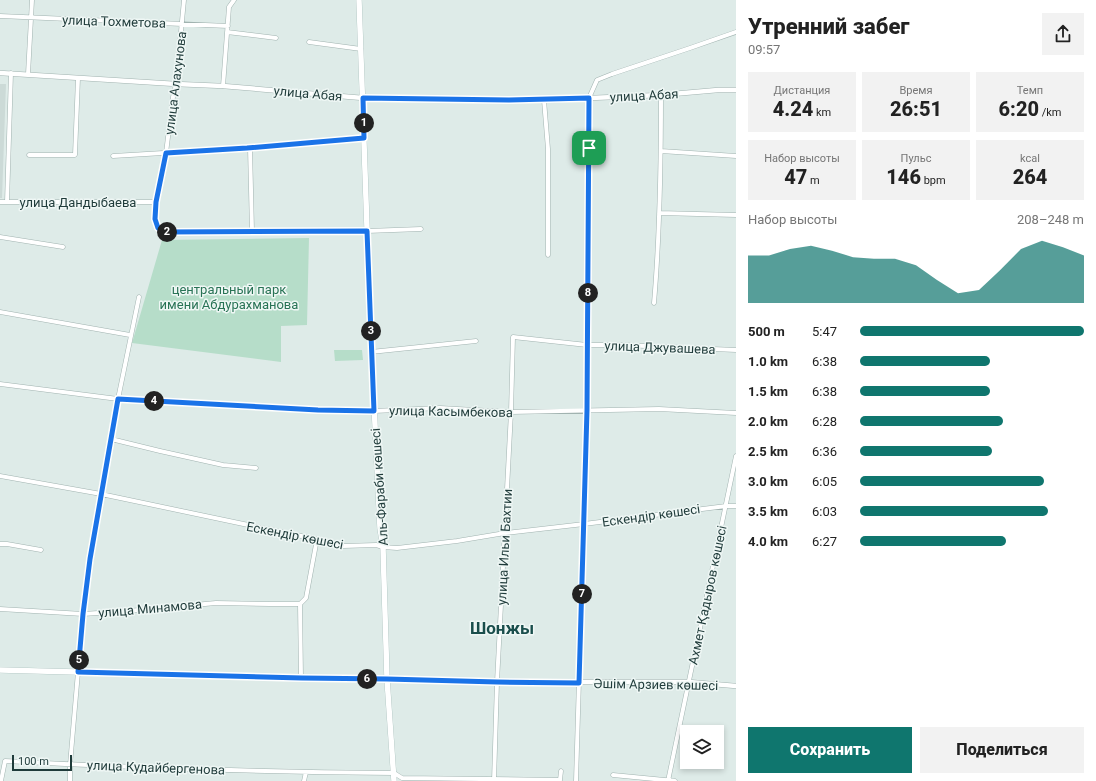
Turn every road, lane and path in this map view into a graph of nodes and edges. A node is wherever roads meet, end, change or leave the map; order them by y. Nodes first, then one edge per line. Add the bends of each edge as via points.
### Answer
1 (32, 0) edge
2 (184, 0) edge
3 (234, 0) edge
4 (359, 0) edge
5 (0, 16) edge
6 (31, 18) junction
7 (182, 24) junction
8 (228, 26) junction
9 (227, 32) junction
10 (736, 32) edge
11 (276, 38) dead end
12 (309, 42) dead end
13 (361, 49) junction
14 (0, 73) edge
15 (11, 73) junction
16 (28, 74) junction
17 (78, 78) junction
18 (176, 84) junction
19 (223, 86) junction
20 (736, 90) edge
21 (661, 95) junction
22 (363, 98) junction
23 (589, 98) junction
24 (544, 100) junction
25 (364, 138) junction
26 (250, 148) junction
27 (661, 150) junction
28 (166, 153) junction
29 (29, 155) dead end
30 (113, 156) dead end
31 (736, 156) edge
32 (0, 202) edge
33 (7, 202) junction
34 (156, 202) junction
35 (659, 213) junction
36 (736, 214) edge
37 (421, 229) dead end
38 (367, 231) junction
39 (252, 232) junction
40 (0, 237) edge
41 (63, 247) dead end
42 (548, 255) dead end
43 (139, 297) dead end
44 (654, 303) dead end
45 (0, 312) edge
46 (130, 335) junction
47 (513, 337) joint
48 (476, 340) dead end
49 (587, 345) junction
50 (736, 350) edge
51 (371, 352) junction
52 (0, 384) edge
53 (118, 399) junction
54 (587, 410) junction
55 (374, 411) junction
56 (511, 412) junction
57 (736, 413) edge
58 (111, 439) junction
59 (736, 456) edge
60 (256, 468) dead end
61 (0, 476) edge
62 (101, 494) junction
63 (726, 506) junction
64 (736, 506) edge
65 (584, 524) junction
66 (505, 533) junction
67 (317, 539) junction
68 (0, 544) edge
69 (383, 547) junction
70 (41, 550) dead end
71 (300, 604) junction
72 (0, 609) edge
73 (83, 614) junction
74 (0, 670) edge
75 (78, 672) junction
76 (302, 678) junction
77 (387, 679) junction
78 (497, 682) junction
79 (689, 682) junction
80 (579, 683) junction
81 (736, 686) edge
82 (70, 764) junction
83 (561, 771) dead end
84 (306, 772) junction
85 (394, 773) junction
86 (613, 775) dead end
87 (494, 780) edge
88 (1, 781) edge
89 (70, 781) edge
90 (304, 781) edge
91 (394, 781) edge
92 (576, 781) edge
93 (668, 781) edge
94 (675, 781) edge

1 - 6 street
2 - 7 street, улица Алахунова
3 - 8 street via 229,7
4 - 13 main road, Аль-Фараби көшесі
5 - 6 street, улица Тохметова
6 - 7 street, улица Тохметова
6 - 16 street
7 - 8 street, улица Тохметова
7 - 18 street, улица Алахунова
8 - 9 street
9 - 11 street
9 - 19 street
10 - 23 street via 597,80
12 - 13 street
13 - 22 main road, Аль-Фараби көшесі
14 - 15 street, улица Абая
15 - 16 street, улица Абая
15 - 33 street
16 - 17 street, улица Абая
17 - 18 street, улица Абая
17 - 29 street via 75,155
18 - 19 street, улица Абая
18 - 28 street, улица Алахунова
19 - 22 street, улица Абая
20 - 21 street, улица Абая
21 - 23 street, улица Абая
21 - 27 street
22 - 24 street, улица Абая
22 - 25 main road, Аль-Фараби көшесі
23 - 24 street, улица Абая
23 - 49 street
24 - 42 street via 548,149
25 - 26 street
25 - 38 main road, Аль-Фараби көшесі
26 - 28 street
26 - 39 street
27 - 31 street
27 - 35 street
28 - 30 street
28 - 34 street, улица Алахунова
32 - 33 street, улица Дандыбаева
33 - 34 street, улица Дандыбаева
34 - 39 street, улица Алахунова via 155,219 158,228 166,232
35 - 36 street
35 - 44 street
37 - 38 street
38 - 39 street
38 - 51 main road, Аль-Фараби көшесі
40 - 41 street
43 - 46 street
45 - 46 street
46 - 53 street
47 - 49 street, улица Джувашева
47 - 56 street, улица Ильи Бахтии
48 - 51 street
49 - 50 street, улица Джувашева
49 - 54 street
51 - 55 main road, Аль-Фараби көшесі
52 - 53 street, улица Касымбекова
53 - 55 street, улица Касымбекова
53 - 58 street
54 - 56 street, улица Касымбекова
54 - 57 street, улица Касымбекова via 659,409
54 - 65 street
55 - 56 street, улица Касымбекова via 440,408
55 - 69 main road, Аль-Фараби көшесі
56 - 66 street, улица Ильи Бахтии
58 - 60 street via 223,465
58 - 62 street
59 - 63 street, Ахмет Қадыров көшесі
61 - 62 street, Ескендір көшесі
62 - 67 street, Ескендір көшесі
62 - 73 street
63 - 64 street, Ескендір көшесі
63 - 65 street, Ескендір көшесі
63 - 79 street, Ахмет Қадыров көшесі
65 - 66 street, Ескендір көшесі
65 - 80 street
66 - 69 street, Ескендір көшесі via 397,548
66 - 78 street, улица Ильи Бахтии
67 - 69 street, Ескендір көшесі via 343,546
67 - 71 street via 306,598
68 - 70 street
69 - 77 main road, Аль-Фараби көшесі
71 - 73 street, улица Минамова via 216,603
71 - 76 street
72 - 73 street, улица Минамова
73 - 75 street
74 - 75 main road, Әшім Арзиев көшесі
75 - 76 main road, Әшім Арзиев көшесі
75 - 82 street
76 - 77 main road, Әшім Арзиев көшесі
77 - 78 street, Әшім Арзиев көшесі
77 - 85 main road, Аль-Фараби көшесі
78 - 80 street, Әшім Арзиев көшесі
78 - 87 street, улица Ильи Бахтии
79 - 80 street, Әшім Арзиев көшесі
79 - 81 street, Әшім Арзиев көшесі
79 - 93 street, Ахмет Қадыров көшесі
80 - 92 street
82 - 84 street, улица Кудайбергенова
82 - 88 street, улица Кудайбергенова via 5,761
82 - 89 street
83 - 87 street, улица Кудайбергенова via 560,780
84 - 85 street, улица Кудайбергенова
84 - 90 street
85 - 87 street, улица Кудайбергенова via 402,778
85 - 91 main road, Аль-Фараби көшесі
86 - 93 street
93 - 94 street

